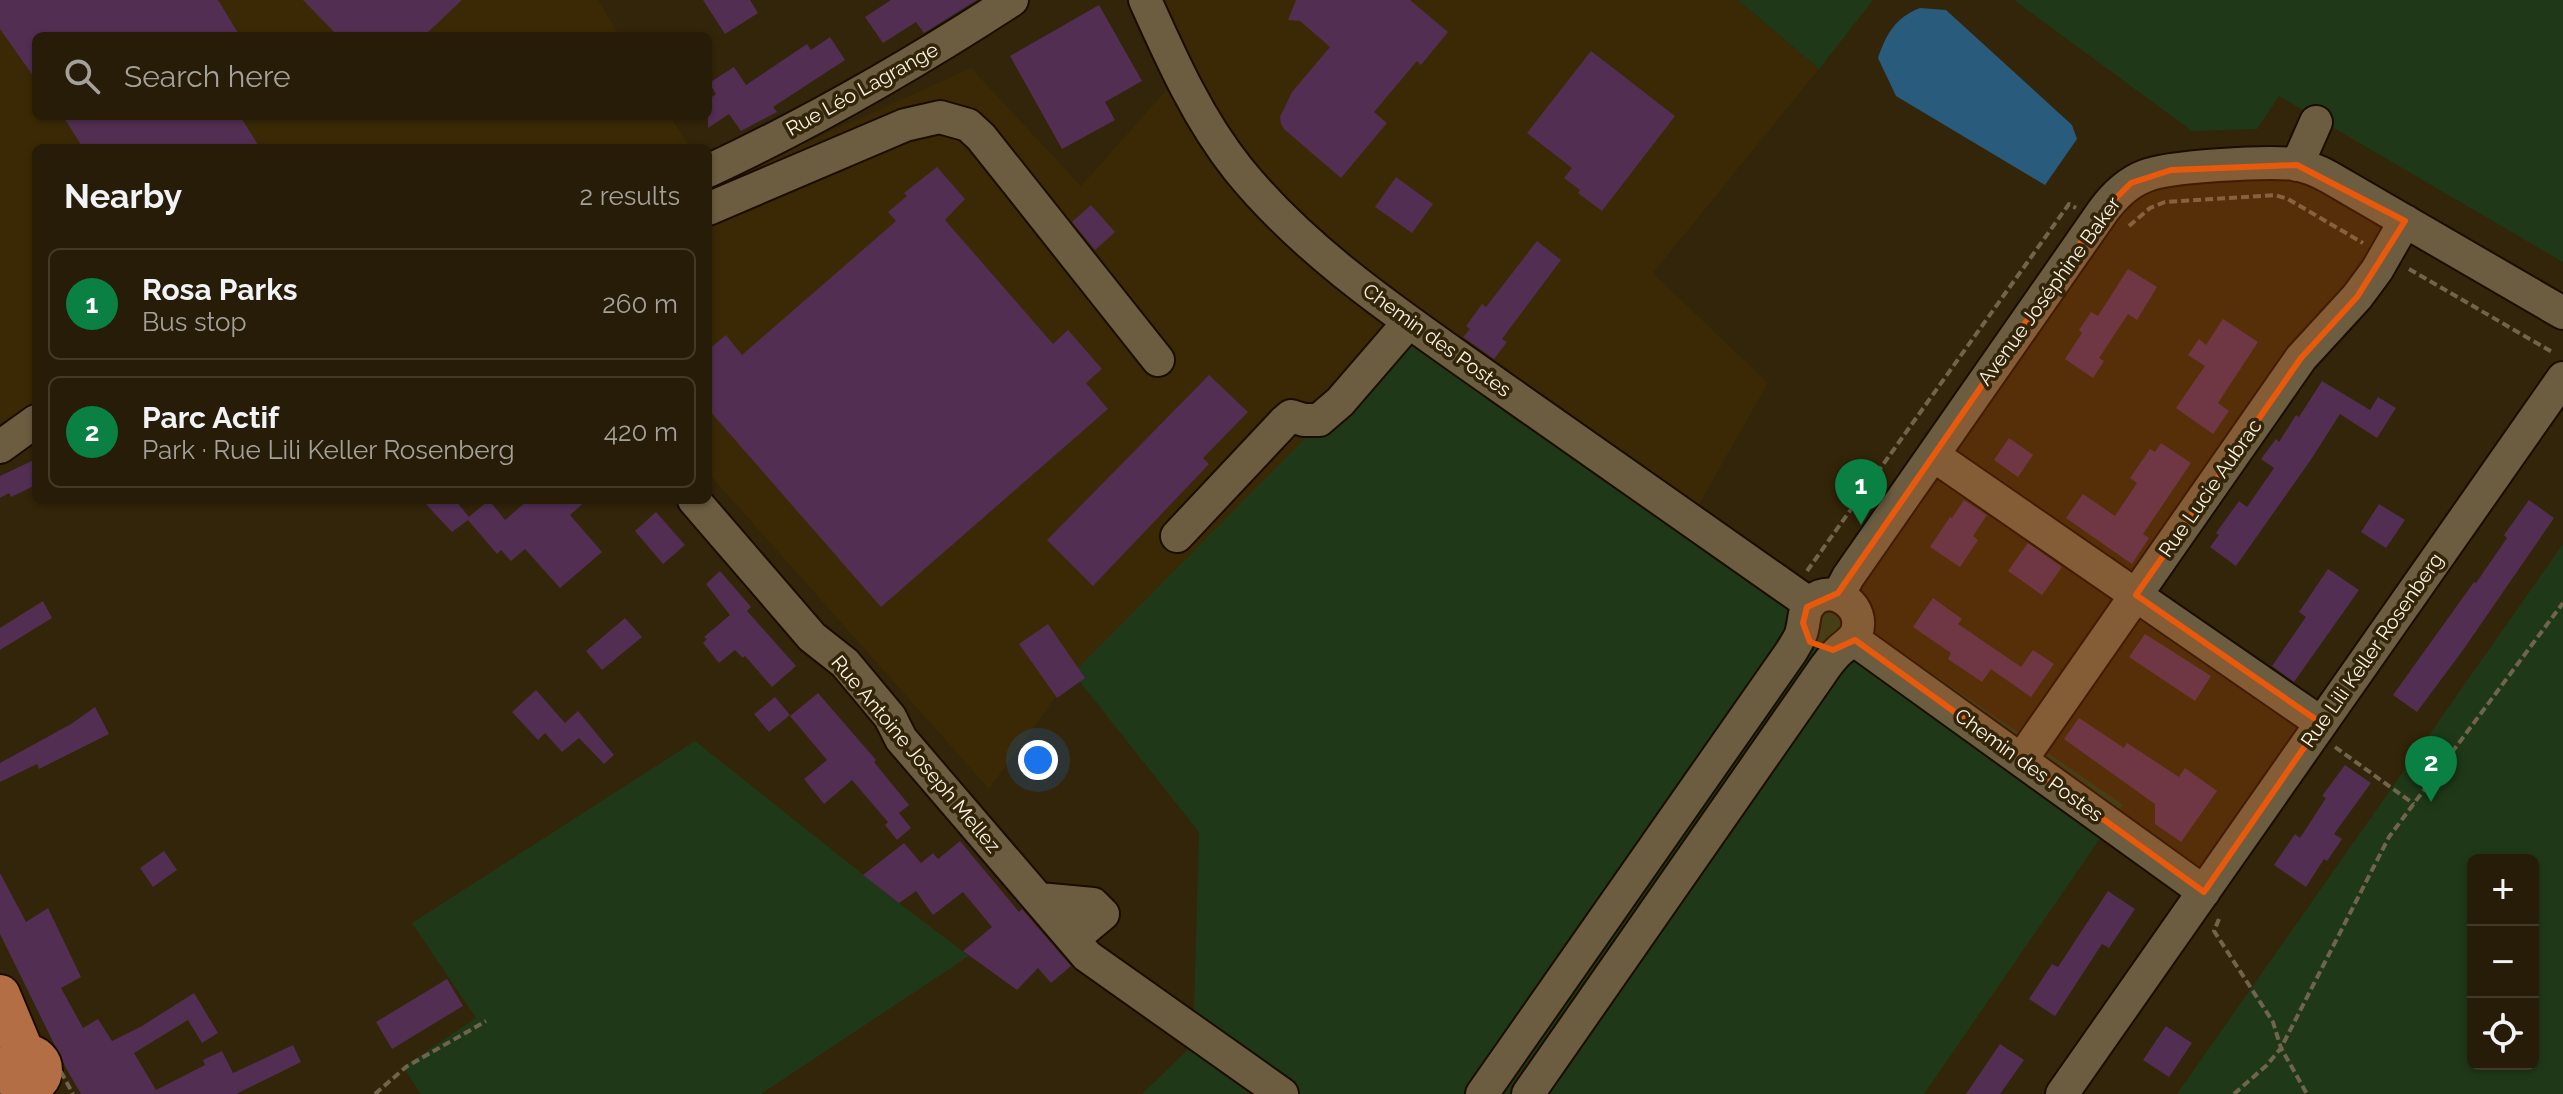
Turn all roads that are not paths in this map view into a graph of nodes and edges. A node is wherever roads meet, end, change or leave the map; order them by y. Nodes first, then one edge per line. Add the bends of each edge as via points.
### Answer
1 (1012, 0) edge
2 (1145, 0) edge
3 (2316, 122) dead end
4 (2297, 165) junction
5 (712, 169) edge
6 (712, 207) edge
7 (2405, 221) junction
8 (2563, 313) edge
9 (1409, 322) junction
10 (1158, 360) dead end
11 (2563, 378) edge
12 (32, 424) edge
13 (0, 447) edge
14 (1933, 455) junction
15 (697, 504) edge
16 (1177, 536) dead end
17 (2136, 595) junction
18 (1811, 605) junction
19 (1847, 644) junction
20 (2318, 728) junction
21 (2021, 760) junction
22 (2194, 906) junction
23 (0, 995) edge
24 (23, 1078) edge
25 (1282, 1094) edge
26 (1482, 1094) edge
27 (1528, 1094) edge
28 (2062, 1094) edge

1 - 5 street, Rue Léo Lagrange via 867,88
2 - 9 street, Chemin des Postes via 1182,78 1238,170 1307,240
3 - 4 street
4 - 7 street, Avenue Joséphine Baker via 2329,177
4 - 14 street, Avenue Joséphine Baker via 2154,173 2125,187 2096,220
6 - 10 street via 905,125 940,117 968,125
7 - 8 street, Avenue Joséphine Baker
7 - 17 street, Rue Lucie Aubrac via 2357,297 2301,358
9 - 16 street via 1340,402 1319,420 1291,416
9 - 18 street, Chemin des Postes
11 - 20 street, Rue Lili Keller Rosenberg
12 - 13 street
14 - 17 street
14 - 18 street, Avenue Joséphine Baker via 1848,577
15 - 25 street, Rue Antoine Joseph Mellez via 812,637 845,663 890,717 901,739 1101,968
17 - 20 street
17 - 21 street, Rue Lucie Aubrac
18 - 19 street via 1808,639 1829,650
18 - 19 street via 1849,602 1858,626
18 - 26 street, Avenue Joséphine Baker via 1791,652
19 - 21 street, Chemin des Postes
19 - 27 street via 1819,676
20 - 22 street, Rue Lili Keller Rosenberg
21 - 22 street, Chemin des Postes
22 - 28 street, Rue Lili Keller Rosenberg
23 - 24 main road

